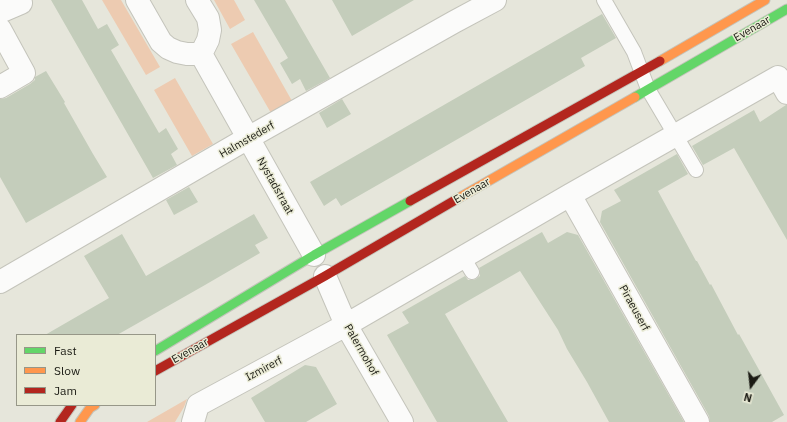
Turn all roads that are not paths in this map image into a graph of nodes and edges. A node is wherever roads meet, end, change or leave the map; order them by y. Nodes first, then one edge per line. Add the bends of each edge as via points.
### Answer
1 (137, 0) edge
2 (197, 0) edge
3 (495, 0) edge
4 (604, 0) edge
5 (765, 0) edge
6 (22, 1) edge
7 (787, 8) edge
8 (0, 12) edge
9 (0, 29) edge
10 (201, 54) junction
11 (642, 72) junction
12 (782, 85) edge
13 (0, 87) edge
14 (648, 89) junction
15 (675, 136) junction
16 (248, 138) junction
17 (696, 170) dead end
18 (570, 195) junction
19 (319, 266) junction
20 (0, 282) edge
21 (346, 325) junction
22 (156, 350) edge
23 (156, 370) edge
24 (71, 406) edge
25 (93, 406) edge
26 (60, 422) edge
27 (80, 422) edge
28 (193, 422) edge
29 (402, 422) edge
30 (698, 422) edge

1 - 10 street via 161,42 168,48 182,53
2 - 10 street via 208,18 210,30
3 - 16 street, Halmstederf
4 - 11 lane via 634,52
5 - 11 street, Evenaar
6 - 8 street
7 - 14 street, Evenaar
9 - 13 street via 24,73
10 - 16 street, Nystadstraat
11 - 14 lane
11 - 19 street, Evenaar
12 - 15 street
14 - 15 lane
14 - 19 street, Evenaar
15 - 17 lane
15 - 18 street
16 - 19 street, Nystadstraat
16 - 20 street, Halmstederf
18 - 21 street via 468,264
18 - 30 street, Piraeuserf
19 - 21 street, Palermohof
19 - 22 street, Evenaar
19 - 23 street, Evenaar
21 - 28 street, Izmirerf via 198,405
21 - 29 street, Palermohof
24 - 26 street
25 - 27 street

